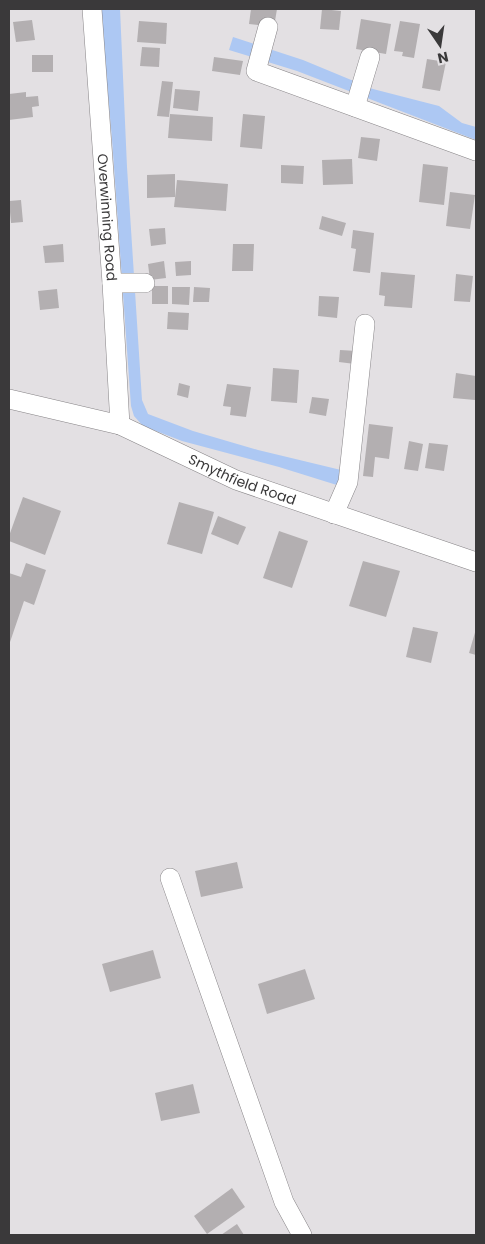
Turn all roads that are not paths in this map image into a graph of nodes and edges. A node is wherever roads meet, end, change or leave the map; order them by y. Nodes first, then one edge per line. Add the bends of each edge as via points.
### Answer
1 (92, 9) edge
2 (262, 51) dead end
3 (370, 56) dead end
4 (358, 95) junction
5 (476, 150) edge
6 (116, 283) junction
7 (143, 283) dead end
8 (365, 324) dead end
9 (9, 399) edge
10 (120, 425) junction
11 (334, 514) junction
12 (476, 562) edge
13 (170, 878) dead end
14 (302, 1235) edge

1 - 6 street, Overwinning Road
2 - 4 street
3 - 4 street
4 - 5 street
6 - 7 street
6 - 10 street, Overwinning Road
8 - 11 street via 348,482
9 - 10 street, Smythfield Road
10 - 11 street, Smythfield Road via 236,480
11 - 12 street, Smythfield Road
13 - 14 street via 284,1202

